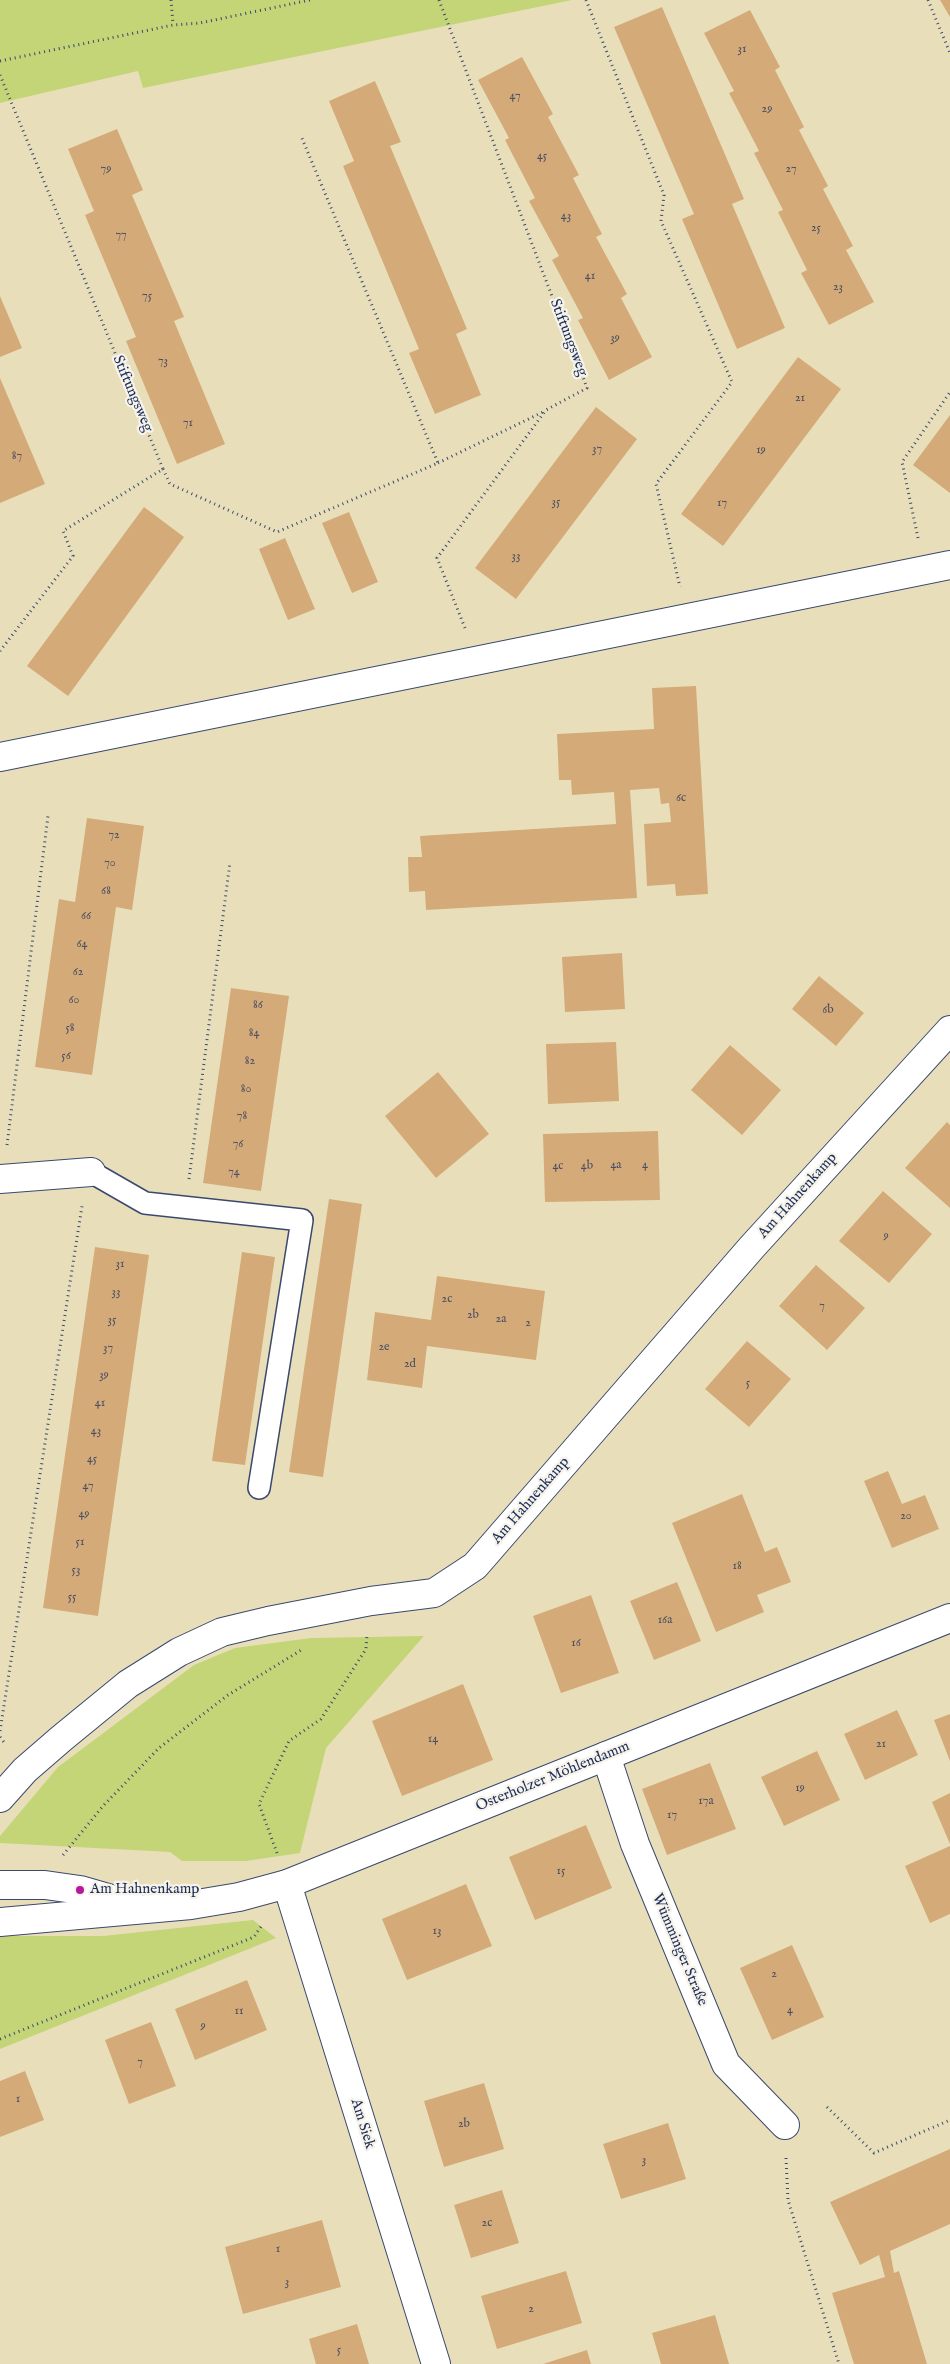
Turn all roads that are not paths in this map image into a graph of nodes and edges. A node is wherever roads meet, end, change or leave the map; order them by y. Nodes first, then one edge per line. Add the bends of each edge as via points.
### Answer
1 (937, 568) edge
2 (0, 757) edge
3 (950, 1030) edge
4 (91, 1172) joint
5 (2, 1179) edge
6 (258, 1488) dead end
7 (950, 1618) edge
8 (606, 1756) junction
9 (0, 1798) edge
10 (287, 1884) junction
11 (0, 1885) edge
12 (148, 1909) junction
13 (0, 1922) edge
14 (785, 2125) road end
15 (436, 2364) edge

1 - 2 street
3 - 9 street, Am Hahnenkamp via 752,1246 475,1566 434,1593 371,1601 222,1632 179,1652 128,1684 25,1770
4 - 5 street
4 - 6 lane via 145,1203 302,1220
7 - 8 street, Osterholzer Möhlendamm
8 - 10 street, Osterholzer Möhlendamm
8 - 14 street, Wümminger Straße via 634,1844 726,2064
10 - 12 street, Osterholzer Möhlendamm via 230,1899
10 - 15 street, Am Siek
11 - 12 street, Osterholzer Möhlendamm via 45,1885 80,1890
12 - 13 street, Osterholzer Möhlendamm

